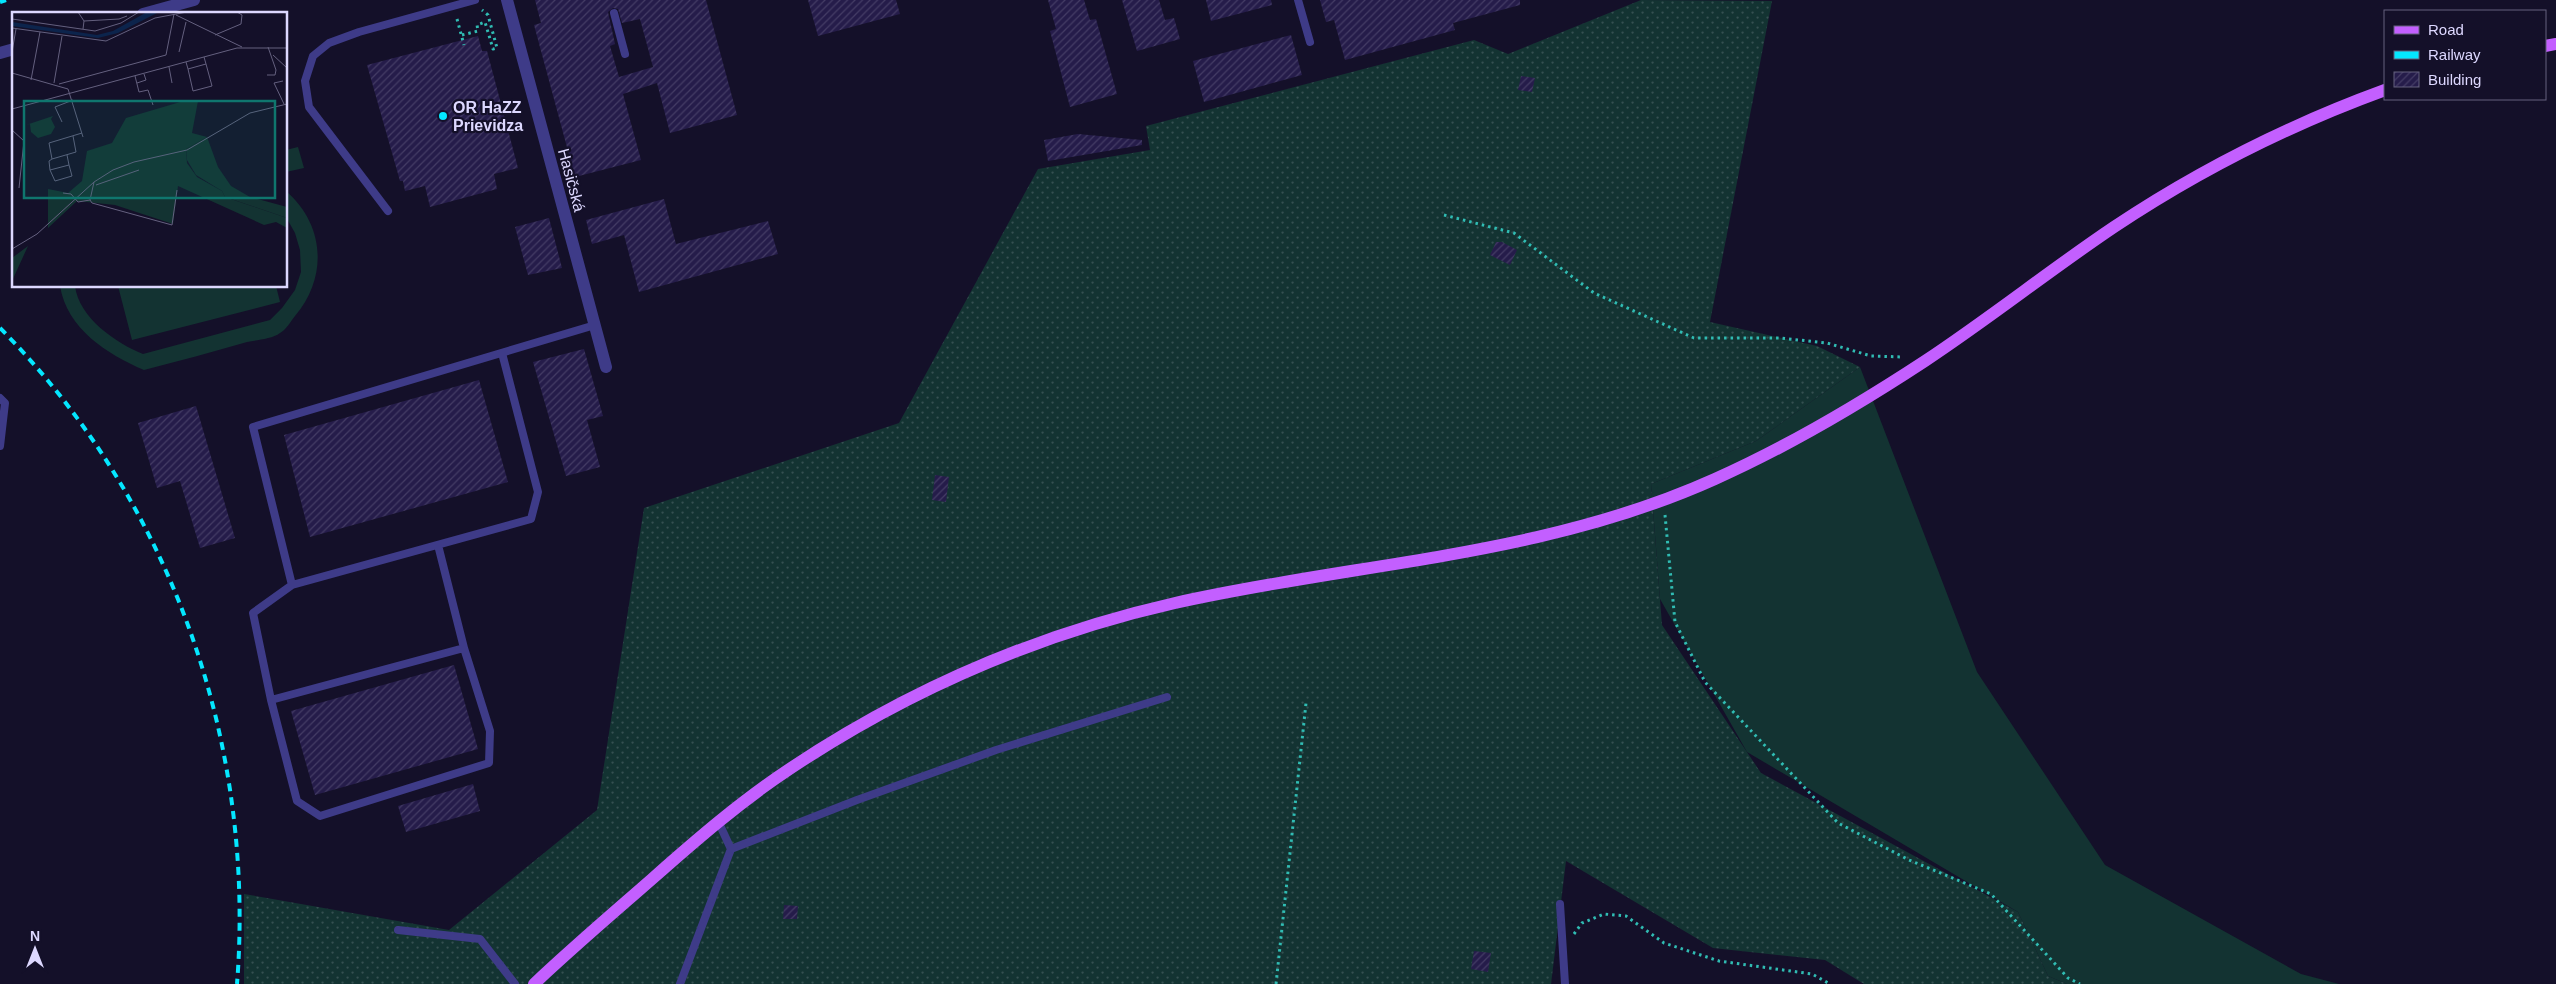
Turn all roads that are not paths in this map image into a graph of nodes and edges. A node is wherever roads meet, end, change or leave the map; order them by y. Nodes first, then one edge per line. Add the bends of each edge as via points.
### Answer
1 (194, 0) edge
2 (475, 0) edge
3 (507, 0) edge
4 (1298, 0) edge
5 (150, 12) edge
6 (614, 13) dead end
7 (1310, 42) dead end
8 (626, 54) dead end
9 (2384, 90) edge
10 (388, 211) dead end
11 (595, 325) junction
12 (502, 353) junction
13 (606, 367) dead end
14 (0, 398) edge
15 (0, 446) edge
16 (438, 545) junction
17 (292, 585) junction
18 (464, 648) junction
19 (1167, 698) dead end
20 (271, 700) junction
21 (718, 821) junction
22 (731, 850) junction
23 (1560, 904) dead end
24 (398, 930) dead end
25 (515, 984) edge
26 (534, 984) edge
27 (680, 984) edge
28 (1565, 984) edge

1 - 5 street
2 - 10 lane via 359,32 329,43 313,56 304,81 310,107
3 - 11 street, Hasičská
4 - 7 lane
6 - 8 lane
9 - 21 main road via 2297,125 2187,182 2116,226 1928,359 1813,430 1711,481 1591,524 1533,539 1175,603 1058,636 958,676 904,702 789,769
11 - 12 lane
11 - 13 street, Hasičská
12 - 16 lane via 538,492 531,519
12 - 17 lane via 253,427
14 - 15 lane via 5,403
16 - 17 lane
16 - 18 lane
17 - 20 lane via 252,613
18 - 20 lane
18 - 20 lane via 490,731 489,763 320,816 297,801
19 - 22 lane via 996,750
21 - 22 lane
21 - 26 main road
22 - 27 lane
23 - 28 lane
24 - 25 lane via 480,939

